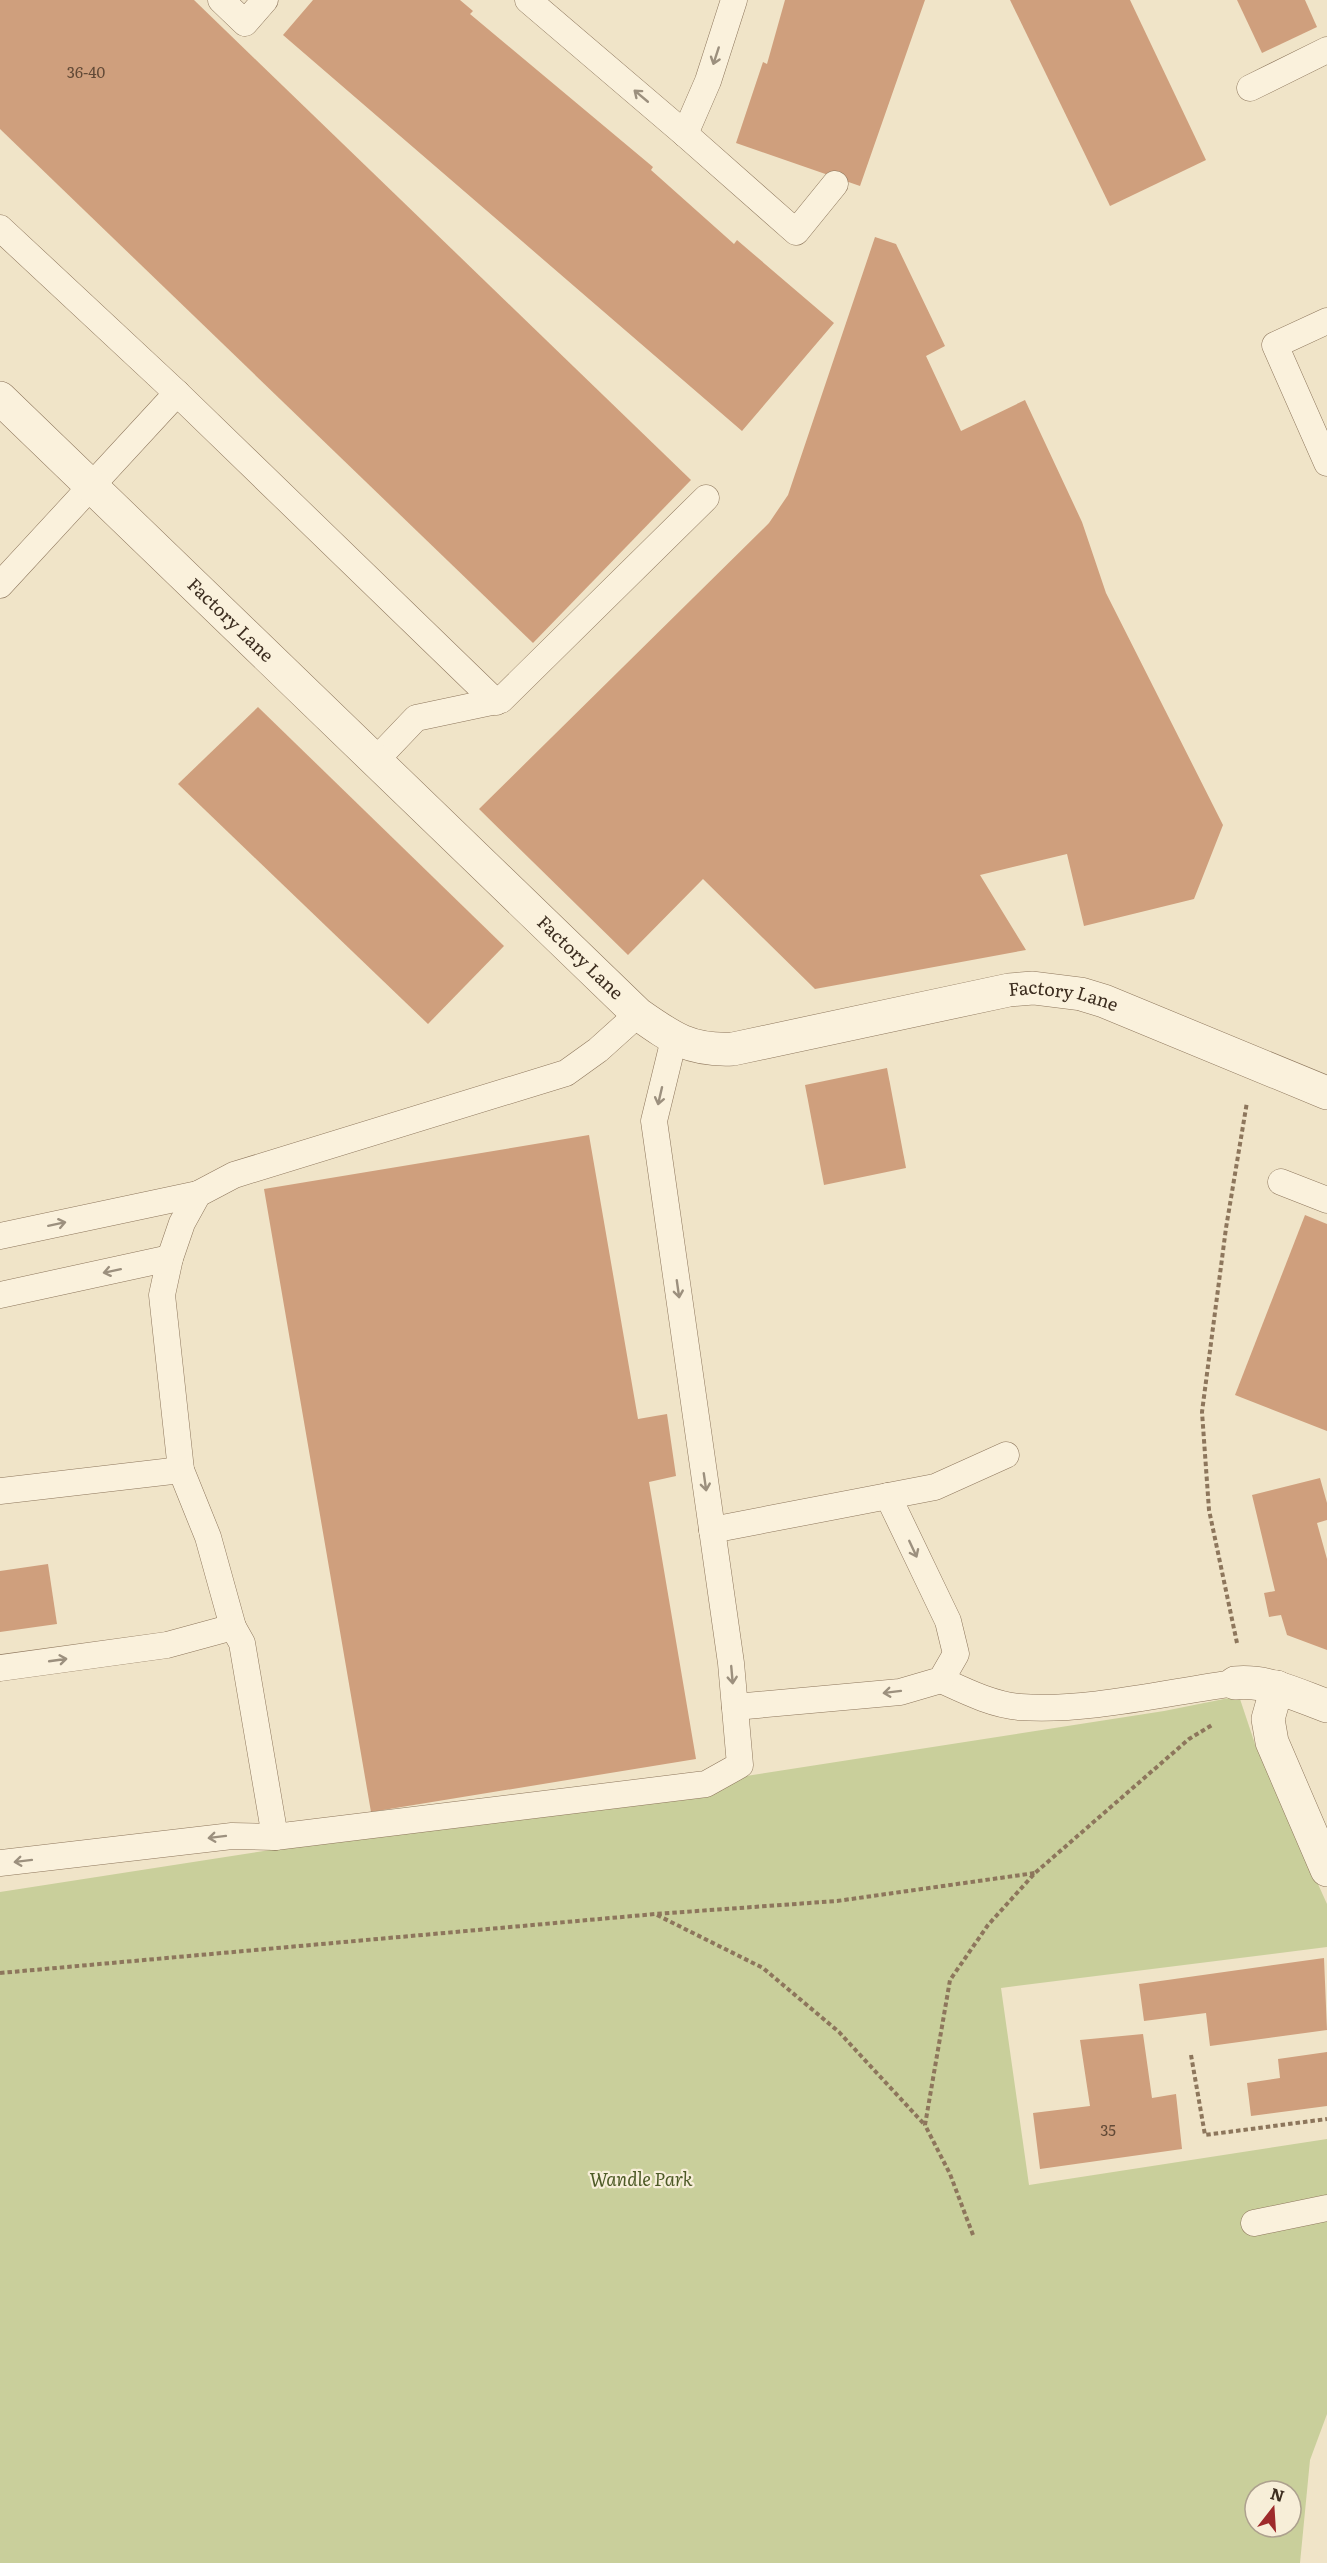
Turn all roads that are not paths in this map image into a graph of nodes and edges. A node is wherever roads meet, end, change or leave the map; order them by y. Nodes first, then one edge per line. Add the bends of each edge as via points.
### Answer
1 (221, 0) edge
2 (265, 0) edge
3 (528, 0) edge
4 (734, 0) edge
5 (1327, 50) edge
6 (1250, 88) dead end
7 (685, 134) junction
8 (835, 184) dead end
9 (0, 228) edge
10 (1327, 321) edge
11 (177, 393) junction
12 (2, 402) edge
13 (1327, 463) edge
14 (92, 486) junction
15 (706, 498) dead end
16 (0, 585) edge
17 (496, 702) junction
18 (375, 761) junction
19 (638, 1014) junction
20 (674, 1039) junction
21 (1327, 1093) edge
22 (1281, 1182) dead end
23 (198, 1194) junction
24 (1327, 1200) edge
25 (0, 1236) edge
26 (170, 1258) junction
27 (0, 1295) edge
28 (1006, 1455) dead end
29 (181, 1470) junction
30 (0, 1491) edge
31 (888, 1496) junction
32 (712, 1530) junction
33 (233, 1627) junction
34 (0, 1668) edge
35 (941, 1680) junction
36 (1255, 1684) junction
37 (1327, 1706) edge
38 (735, 1707) junction
39 (275, 1836) junction
40 (0, 1863) edge
41 (1327, 1870) edge
42 (1327, 2208) edge
43 (1254, 2223) dead end

1 - 2 lane via 245,23
7 -> 3 lane
4 -> 7 lane via 708,81
5 - 6 lane
7 - 8 lane via 795,232
9 - 11 lane
10 - 13 lane via 1275,345
11 - 14 lane
11 - 17 lane
12 - 14 street, Factory Lane
14 - 16 lane
14 - 18 street, Factory Lane
15 - 17 lane via 510,693
17 - 18 lane via 416,718
18 - 19 street, Factory Lane
19 - 20 street, Factory Lane
19 - 23 lane via 566,1073 234,1175
20 - 21 street, Factory Lane via 693,1047 733,1049 1033,988 1104,1001
20 -> 32 lane via 654,1120
22 - 24 lane
25 -> 23 lane
23 - 26 lane via 182,1223
26 -> 27 lane
26 - 29 lane via 162,1295
28 - 31 lane via 935,1487
29 - 30 lane
29 - 33 lane via 208,1537
31 - 32 lane
31 -> 35 lane via 948,1621 956,1654
32 -> 38 lane
34 -> 33 lane via 168,1645
33 - 39 lane via 242,1643
35 - 36 lane via 971,1694 1018,1707 1094,1703
35 -> 38 lane via 900,1692
36 - 37 street
36 - 41 street via 1272,1742
38 - 39 lane via 740,1765 706,1784
39 -> 40 lane via 232,1836
42 - 43 lane

